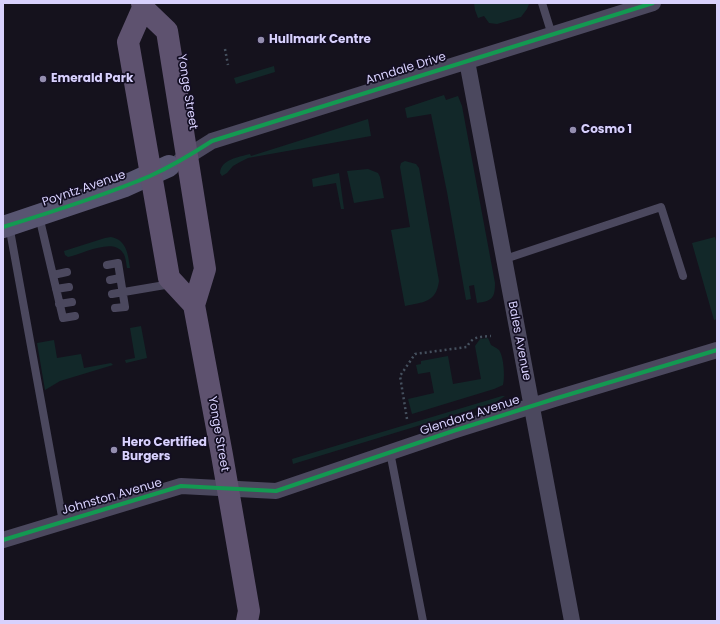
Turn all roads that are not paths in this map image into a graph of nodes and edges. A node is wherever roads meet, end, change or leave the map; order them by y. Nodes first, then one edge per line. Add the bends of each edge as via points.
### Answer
1 (542, 3) edge
2 (653, 3) edge
3 (143, 6) edge
4 (552, 35) junction
5 (467, 61) junction
6 (169, 166) junction
7 (38, 216) junction
8 (6, 226) edge
9 (505, 259) junction
10 (107, 265) dead end
11 (67, 272) dead end
12 (53, 275) junction
13 (683, 276) dead end
14 (120, 278) junction
15 (110, 280) dead end
16 (174, 284) junction
17 (70, 287) dead end
18 (56, 289) junction
19 (123, 292) junction
20 (112, 294) dead end
21 (72, 302) dead end
22 (59, 304) junction
23 (194, 305) junction
24 (115, 308) dead end
25 (75, 316) dead end
26 (717, 350) edge
27 (532, 406) junction
28 (390, 452) junction
29 (228, 489) junction
30 (63, 522) junction
31 (3, 540) edge
32 (251, 618) edge
33 (423, 621) edge
34 (572, 621) edge

1 - 4 lane
2 - 4 street, Anndale Drive
3 - 6 main road, Yonge Street via 128,42
3 - 6 main road, Yonge Street via 167,31
4 - 5 street, Anndale Drive
5 - 6 street, Anndale Drive via 212,141
5 - 9 street, Bales Avenue
6 - 7 street, Poyntz Avenue via 125,186
6 - 16 main road, Yonge Street via 169,278
6 - 23 main road, Yonge Street via 205,269
7 - 8 street, Poyntz Avenue
7 - 12 lane
8 - 30 lane
9 - 13 lane via 661,207
9 - 27 street, Bales Avenue
10 - 14 lane via 118,263
11 - 12 lane
12 - 18 lane
14 - 15 lane
14 - 19 lane
16 - 19 lane
16 - 23 main road, Yonge Street
17 - 18 lane
18 - 22 lane
19 - 20 lane
19 - 24 lane via 125,307
21 - 22 lane
22 - 25 lane via 63,318
23 - 29 main road, Yonge Street
26 - 27 street, Glendora Avenue
27 - 28 street, Glendora Avenue
27 - 34 street, Bales Avenue
28 - 29 street, Glendora Avenue via 276,491
28 - 33 lane
29 - 30 street, Johnston Avenue via 181,486
29 - 32 main road, Yonge Street
30 - 31 street, Johnston Avenue

